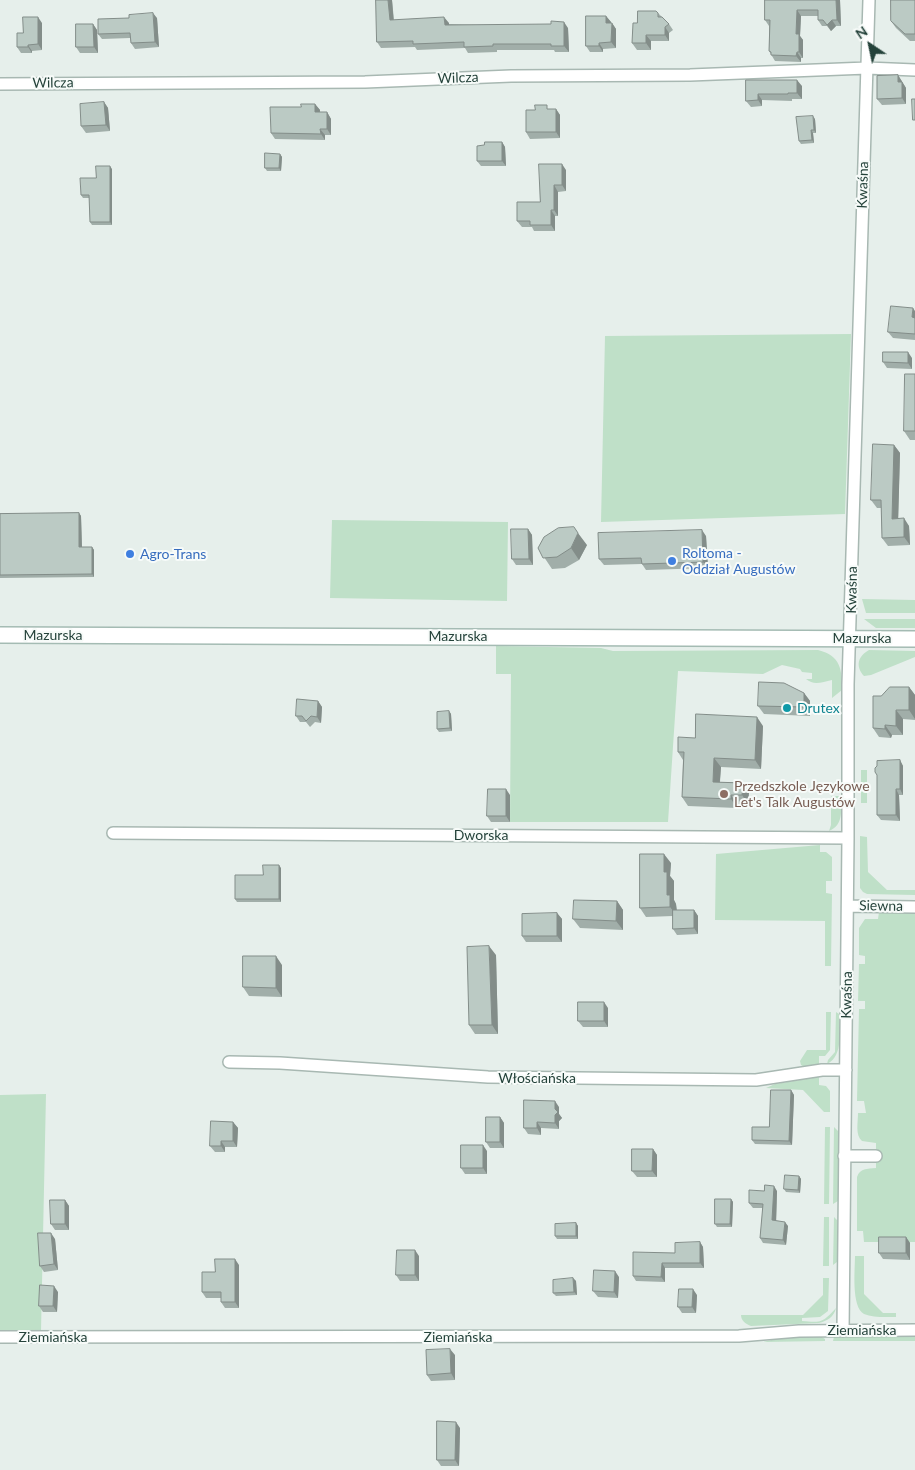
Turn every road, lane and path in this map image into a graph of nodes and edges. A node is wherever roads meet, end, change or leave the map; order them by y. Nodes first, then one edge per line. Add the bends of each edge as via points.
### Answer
1 (869, 0) edge
2 (867, 68) junction
3 (915, 70) edge
4 (0, 84) edge
5 (0, 634) edge
6 (851, 638) junction
7 (915, 639) edge
8 (113, 834) dead end
9 (848, 838) junction
10 (848, 906) junction
11 (915, 907) edge
12 (229, 1062) dead end
13 (846, 1070) junction
14 (844, 1156) junction
15 (876, 1156) dead end
16 (915, 1330) edge
17 (843, 1331) junction
18 (0, 1337) edge

1 - 2 street, Kwaśna
2 - 3 street, Wilcza
2 - 4 street, Wilcza via 366,82
2 - 6 street, Kwaśna
5 - 6 main road, Mazurska
6 - 7 main road, Mazurska
6 - 9 street, Kwaśna
8 - 9 street, Dworska
9 - 10 street, Kwaśna
10 - 11 street, Siewna
10 - 13 street, Kwaśna
12 - 13 street, Włościańska via 488,1077 756,1080 822,1070
13 - 14 street, Kwaśna
14 - 15 street
14 - 17 street, Kwaśna
16 - 17 street, Ziemiańska
17 - 18 street, Ziemiańska via 799,1330 739,1336

